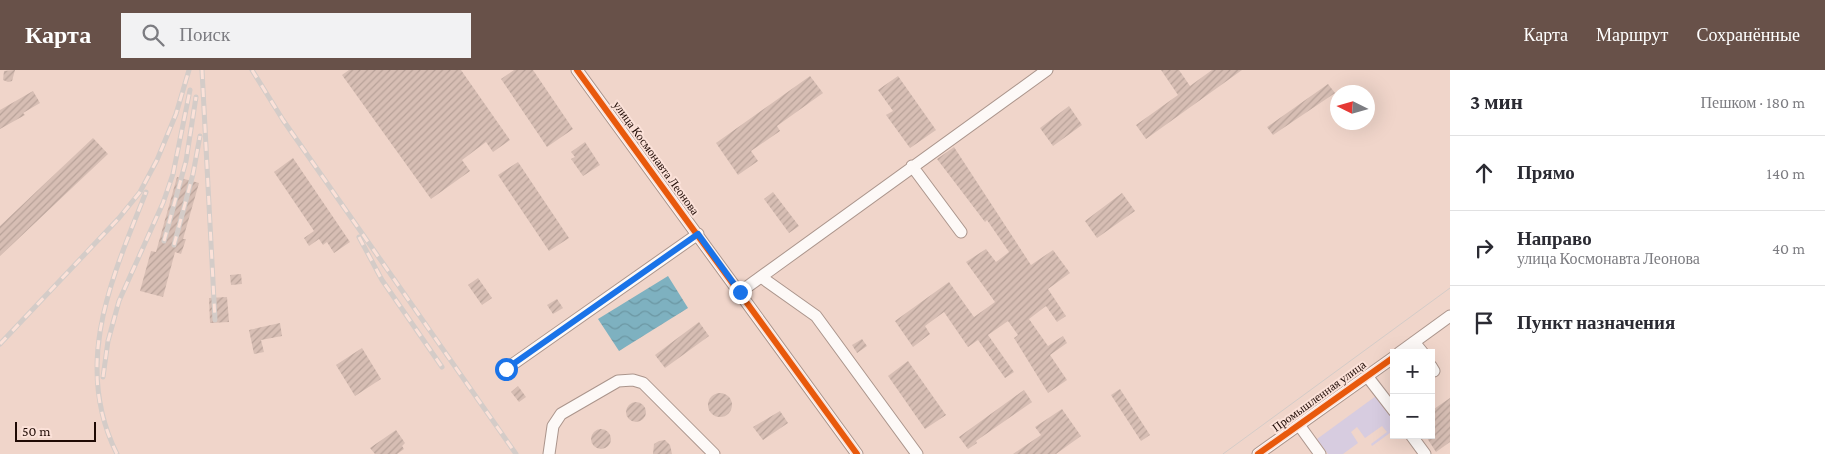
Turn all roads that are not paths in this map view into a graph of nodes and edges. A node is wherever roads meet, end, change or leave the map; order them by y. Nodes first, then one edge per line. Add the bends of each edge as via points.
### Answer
1 (577, 70) edge
2 (1047, 70) edge
3 (912, 166) junction
4 (961, 232) dead end
5 (698, 234) junction
6 (761, 277) junction
7 (740, 292) junction
8 (1450, 316) edge
9 (1414, 342) junction
10 (1404, 349) edge
11 (1420, 349) edge
12 (1390, 360) edge
13 (506, 369) dead end
14 (1367, 376) junction
15 (1390, 407) edge
16 (1299, 424) junction
17 (1414, 439) edge
18 (549, 454) edge
19 (714, 454) edge
20 (858, 454) edge
21 (917, 454) edge
22 (1258, 454) edge
23 (1320, 454) edge
24 (1425, 454) edge

1 - 5 street, улица Космонавта Леонова
2 - 3 street
3 - 4 street
3 - 6 street
5 - 7 street, улица Космонавта Леонова
5 - 13 street
6 - 7 street
6 - 21 street via 816,316
7 - 20 street, улица Космонавта Леонова
8 - 9 street
9 - 10 street
9 - 11 street
12 - 14 street, Промышленная улица
14 - 15 street
14 - 16 street, Промышленная улица
16 - 22 street, Промышленная улица
16 - 23 street
17 - 24 street
18 - 19 street via 553,426 561,414 618,381 633,380 642,383

